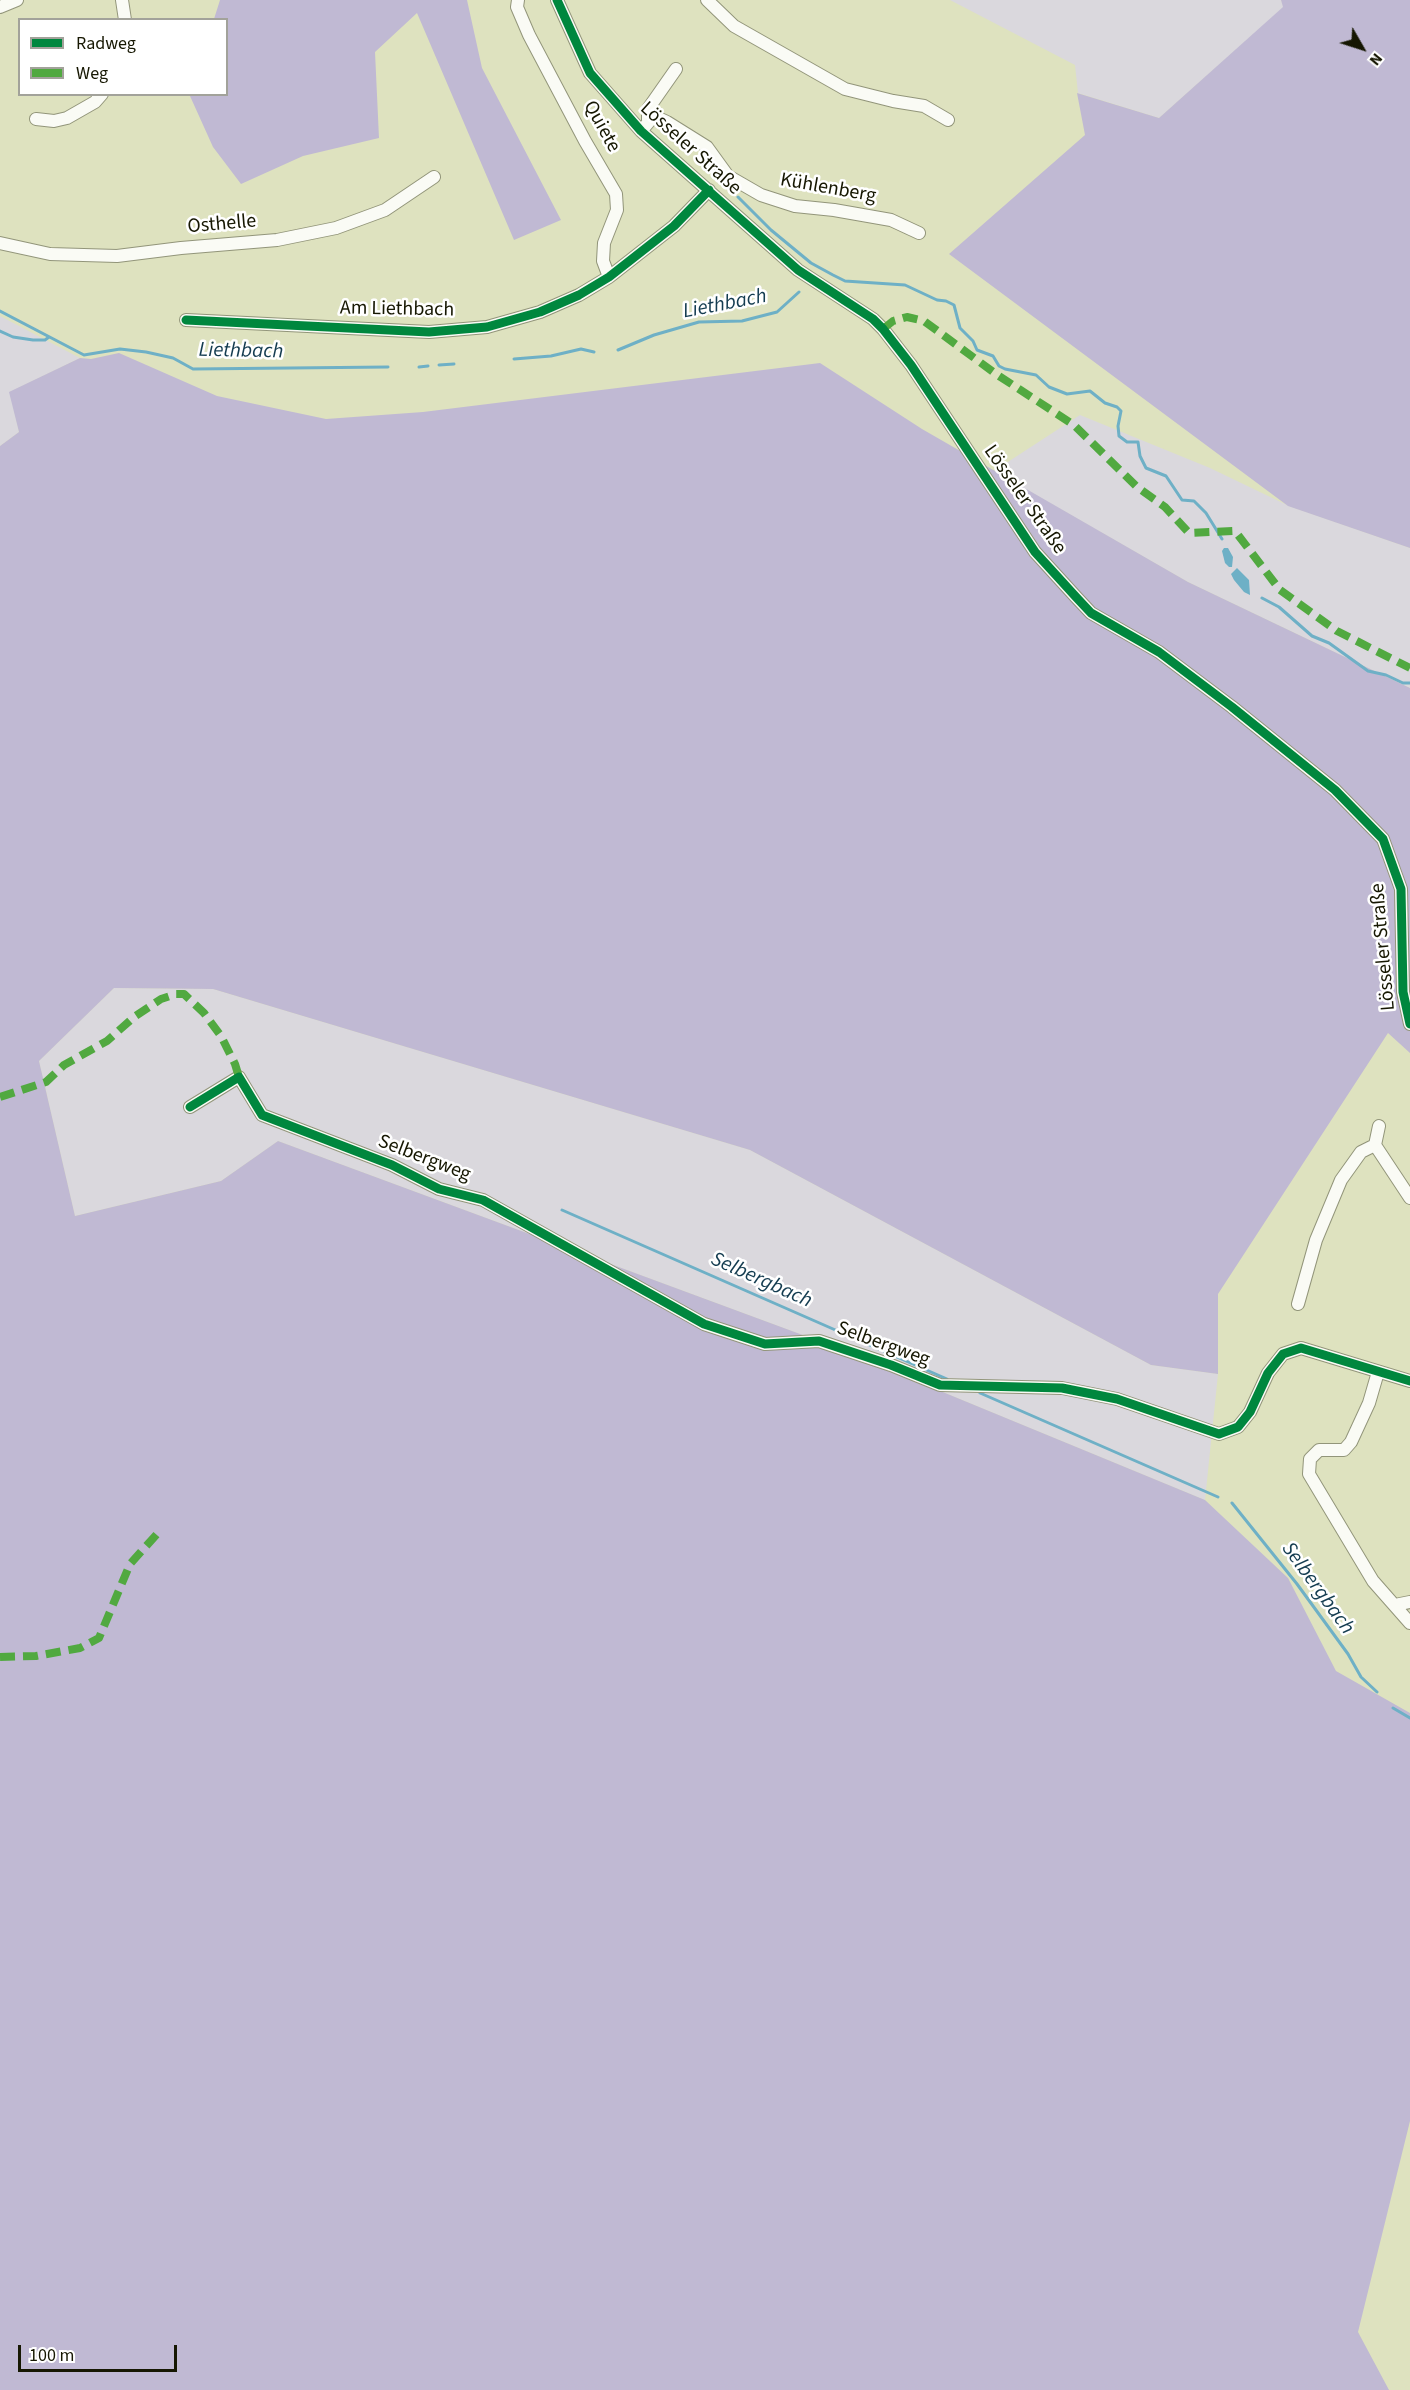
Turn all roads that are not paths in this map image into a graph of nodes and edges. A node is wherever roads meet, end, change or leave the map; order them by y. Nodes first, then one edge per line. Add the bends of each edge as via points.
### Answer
1 (16, 0) edge
2 (122, 0) edge
3 (518, 0) edge
4 (557, 0) edge
5 (706, 0) edge
6 (0, 7) edge
7 (126, 18) edge
8 (676, 69) dead end
9 (100, 96) edge
10 (36, 119) dead end
11 (648, 120) junction
12 (948, 120) dead end
13 (640, 131) junction
14 (434, 177) dead end
15 (709, 190) junction
16 (919, 233) dead end
17 (0, 243) edge
18 (609, 277) junction
19 (186, 320) dead end
20 (1410, 1024) edge
21 (190, 1107) dead end
22 (1378, 1126) dead end
23 (1375, 1145) junction
24 (1410, 1198) edge
25 (1298, 1305) dead end
26 (1378, 1372) junction
27 (1410, 1381) edge
28 (1410, 1602) edge
29 (1395, 1605) junction
30 (1410, 1623) edge

1 - 6 street
2 - 7 street
3 - 18 street, Quiete via 516,7 529,35 616,194 617,210 604,243 603,261
4 - 13 street, Lösseler Straße via 590,73
5 - 12 street via 734,26 845,89 924,106
8 - 11 street via 648,110
9 - 10 street via 67,118
11 - 13 street
11 - 16 street, Kühlenberg via 654,116 707,147 728,176 761,195 795,206 891,220
13 - 15 street, Lösseler Straße
14 - 17 street, Osthelle via 385,210 336,228 277,240 117,256 50,254
15 - 18 street, Am Liethbach via 674,226
15 - 20 street, Lösseler Straße via 804,275 883,329 1035,552 1091,613 1159,652 1232,707 1335,790 1383,839 1401,889 1403,992
18 - 19 street, Am Liethbach via 540,312 476,328 429,332
21 - 26 street, Selbergweg via 238,1077 261,1115 392,1165 439,1189 483,1200 704,1324 765,1344 819,1341 940,1385 1062,1388 1117,1399 1219,1434 1238,1427 1283,1354 1300,1348
22 - 23 street
23 - 24 street
23 - 25 street via 1360,1152 1341,1180 1316,1240
26 - 27 street, Selbergweg
26 - 29 street via 1351,1442 1344,1450 1319,1450 1310,1460 1309,1474 1373,1581
28 - 29 street
29 - 30 street

